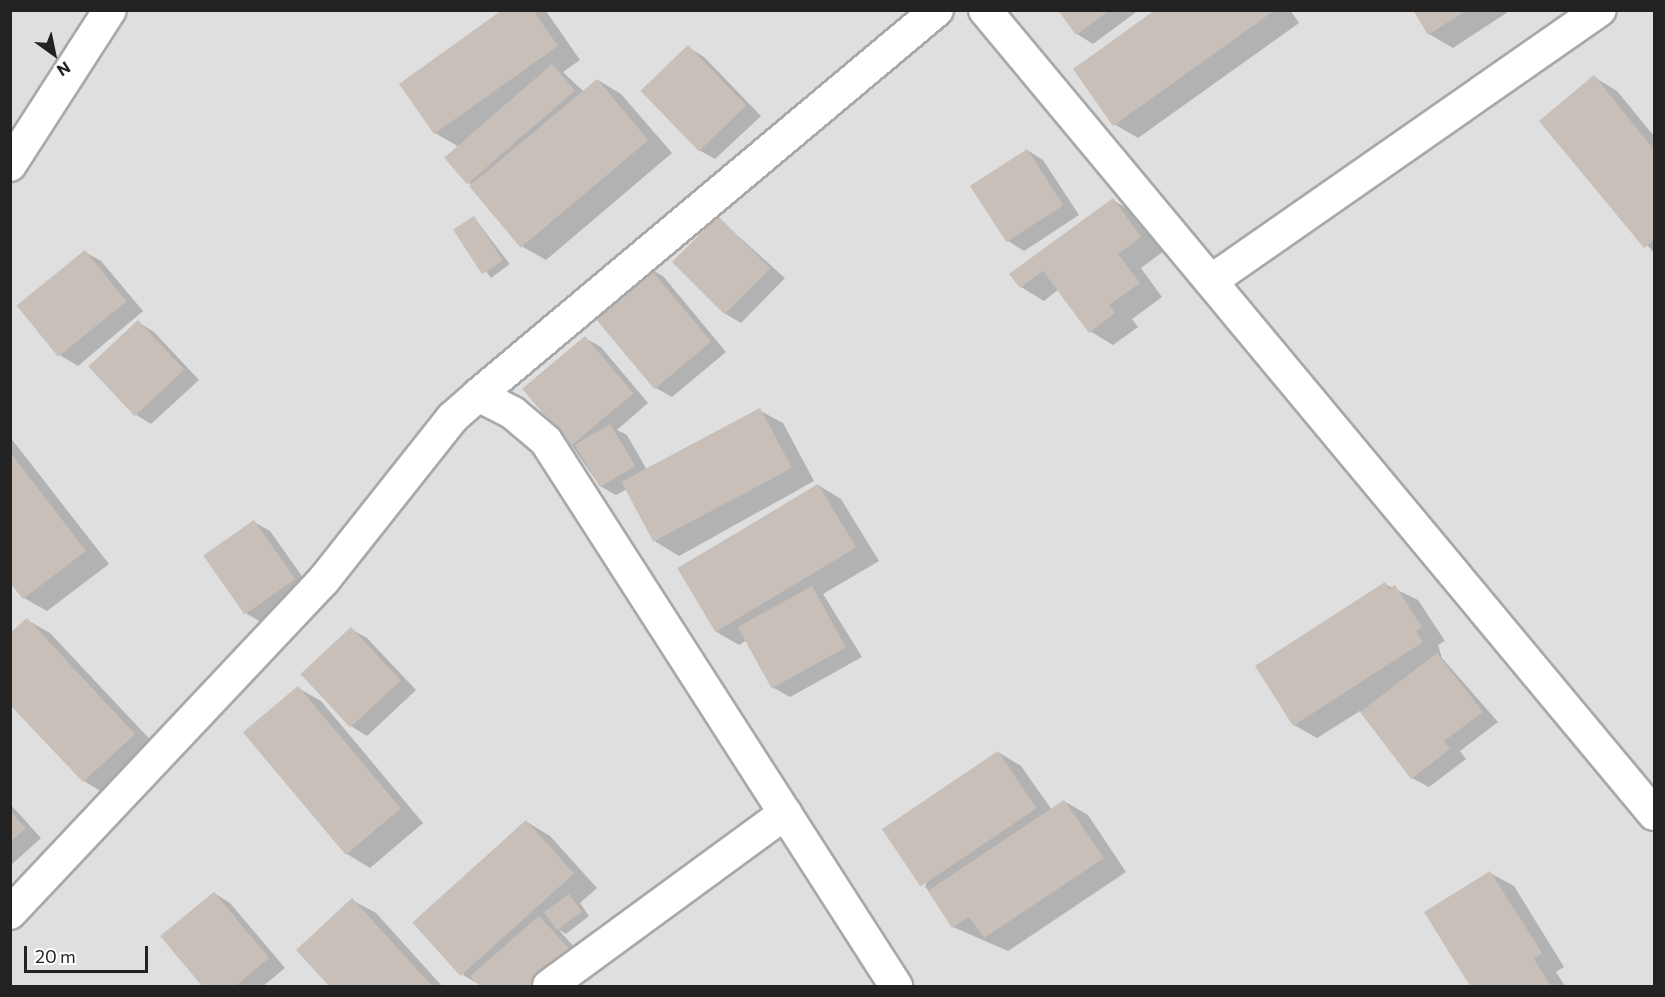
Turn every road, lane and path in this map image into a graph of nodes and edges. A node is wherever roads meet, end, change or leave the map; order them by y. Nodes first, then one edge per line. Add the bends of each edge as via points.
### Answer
1 (110, 10) edge
2 (937, 10) edge
3 (985, 10) edge
4 (1600, 10) edge
5 (10, 165) edge
6 (1211, 281) junction
7 (478, 395) junction
8 (785, 813) junction
9 (1654, 814) edge
10 (10, 913) edge
11 (549, 987) edge
12 (896, 987) edge

1 - 5 street
2 - 7 street
3 - 6 street
4 - 6 street
6 - 9 street
7 - 8 street via 513,413 546,441
7 - 10 street via 452,418 323,581
8 - 11 street
8 - 12 street

